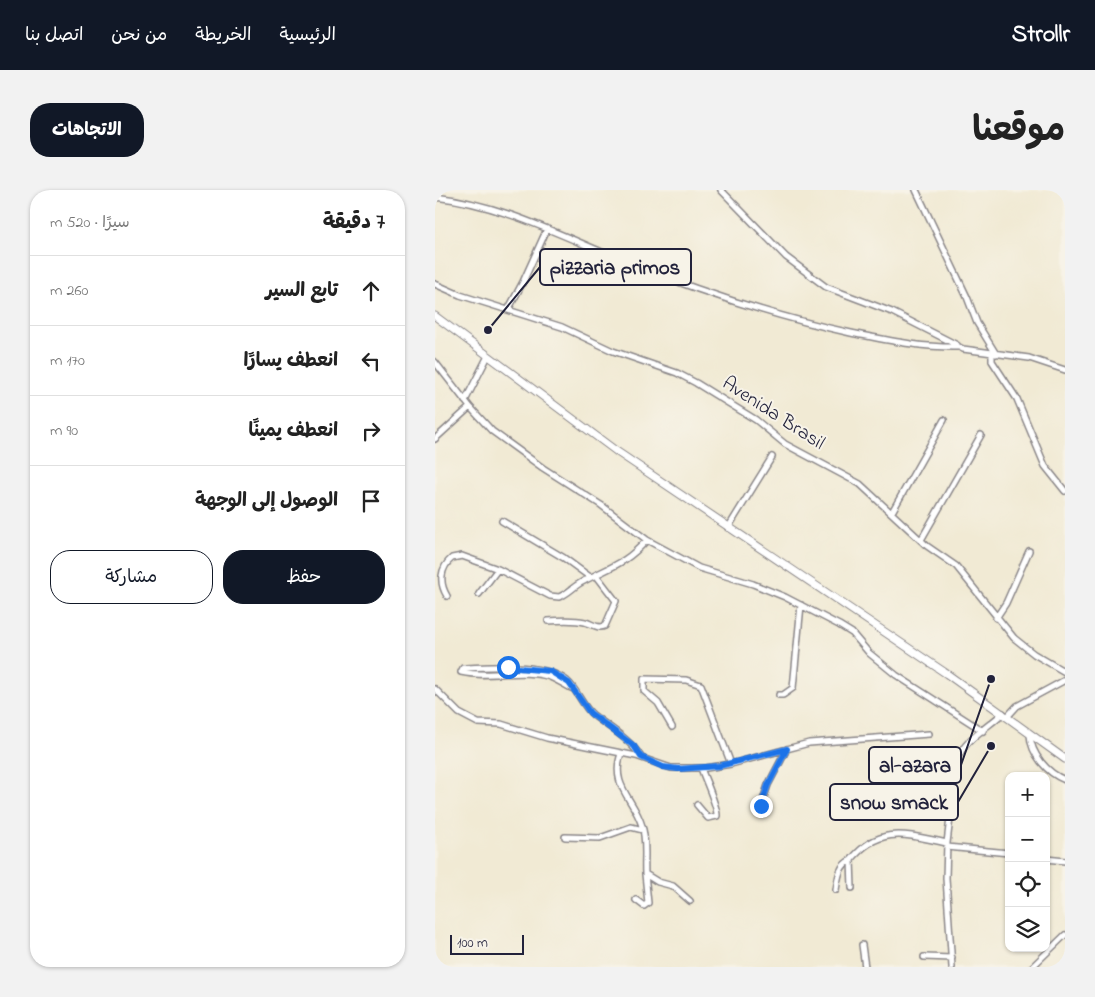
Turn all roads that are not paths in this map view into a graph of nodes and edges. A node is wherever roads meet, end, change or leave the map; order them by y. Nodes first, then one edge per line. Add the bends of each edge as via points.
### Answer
1 (721, 190) edge
2 (916, 190) edge
3 (435, 197) edge
4 (547, 229) junction
5 (435, 284) edge
6 (508, 310) junction
7 (435, 316) edge
8 (959, 347) junction
9 (994, 353) junction
10 (488, 356) junction
11 (435, 362) edge
12 (1065, 370) edge
13 (465, 401) junction
14 (470, 407) junction
15 (944, 420) dead end
16 (981, 435) dead end
17 (435, 439) edge
18 (772, 457) dead end
19 (1065, 491) edge
20 (892, 512) junction
21 (502, 521) dead end
22 (728, 528) junction
23 (647, 540) junction
24 (921, 540) junction
25 (1029, 551) dead end
26 (498, 569) junction
27 (596, 575) junction
28 (590, 577) junction
29 (479, 594) dead end
30 (447, 596) dead end
31 (801, 606) junction
32 (996, 618) junction
33 (548, 621) dead end
34 (1065, 672) edge
35 (1065, 680) edge
36 (571, 688) junction
37 (435, 690) edge
38 (779, 695) dead end
39 (1005, 715) junction
40 (672, 727) dead end
41 (983, 731) junction
42 (929, 734) dead end
43 (1030, 735) junction
44 (787, 749) junction
45 (621, 753) junction
46 (641, 757) junction
47 (1065, 759) edge
48 (731, 764) junction
49 (701, 768) junction
50 (1065, 780) edge
51 (697, 805) dead end
52 (761, 806) dead end
53 (643, 830) junction
54 (565, 837) dead end
55 (947, 845) junction
56 (1005, 852) edge
57 (1050, 859) edge
58 (851, 860) junction
59 (1065, 861) edge
60 (645, 874) junction
61 (852, 888) dead end
62 (836, 890) dead end
63 (636, 900) dead end
64 (690, 901) dead end
65 (1065, 935) edge
66 (863, 945) dead end
67 (924, 957) dead end
68 (952, 958) junction
69 (865, 967) edge
70 (953, 967) edge
71 (1032, 967) edge

1 - 8 street via 786,257 826,287 892,312
2 - 9 street
3 - 4 street via 479,204
4 - 6 street
4 - 8 street via 646,270 781,316 903,344
5 - 6 street, Avenida Brasil
6 - 20 street, Avenida Brasil via 561,327 613,351 677,373 756,420 785,444 860,484
7 - 10 main road
8 - 9 street
9 - 12 street via 1029,358
9 - 19 street via 992,361 1023,412 1045,466
10 - 13 street
10 - 22 main road via 616,451
11 - 13 street
13 - 14 street
14 - 17 street
14 - 23 street via 492,431
15 - 20 street
16 - 24 street
18 - 22 street
20 - 24 street, Avenida Brasil
21 - 28 street
22 - 39 main road
23 - 27 street via 631,556
23 - 31 street via 699,568 753,584
24 - 32 street, Avenida Brasil via 956,566
25 - 32 street
26 - 28 street via 556,597 563,596
26 - 29 street
26 - 30 street via 462,556 452,558 441,574 441,584
27 - 28 street
27 - 33 street via 616,602 605,626 597,627 574,620
31 - 38 street via 793,688
31 - 41 street via 852,633 869,653 896,675
32 - 34 street, Avenida Brasil via 1013,638
35 - 39 street
36 - 36 street via 569,683 550,671 508,667 463,668 461,672 550,677
36 - 46 street via 590,713 634,746
37 - 45 street via 459,713 478,723 501,724 547,738
39 - 41 street
39 - 43 main road
40 - 48 street via 658,703 644,691 644,679 686,680 701,685
41 - 55 street via 960,752 957,760
42 - 44 street via 822,742
43 - 47 main road
43 - 50 street via 1030,744 1037,758
44 - 48 street
44 - 52 street
45 - 46 street
45 - 53 street via 617,764 618,778
46 - 49 street via 671,768
48 - 49 street
49 - 51 street via 717,807 717,816 707,818
53 - 54 street via 631,827 600,838
53 - 60 street
55 - 56 street
55 - 58 street via 887,834 863,847
55 - 68 street via 945,878
57 - 59 street
58 - 61 street
58 - 62 street via 841,870
60 - 63 street via 648,903 644,906
60 - 64 street via 673,886
65 - 71 street
66 - 69 street
67 - 68 street
68 - 70 street

